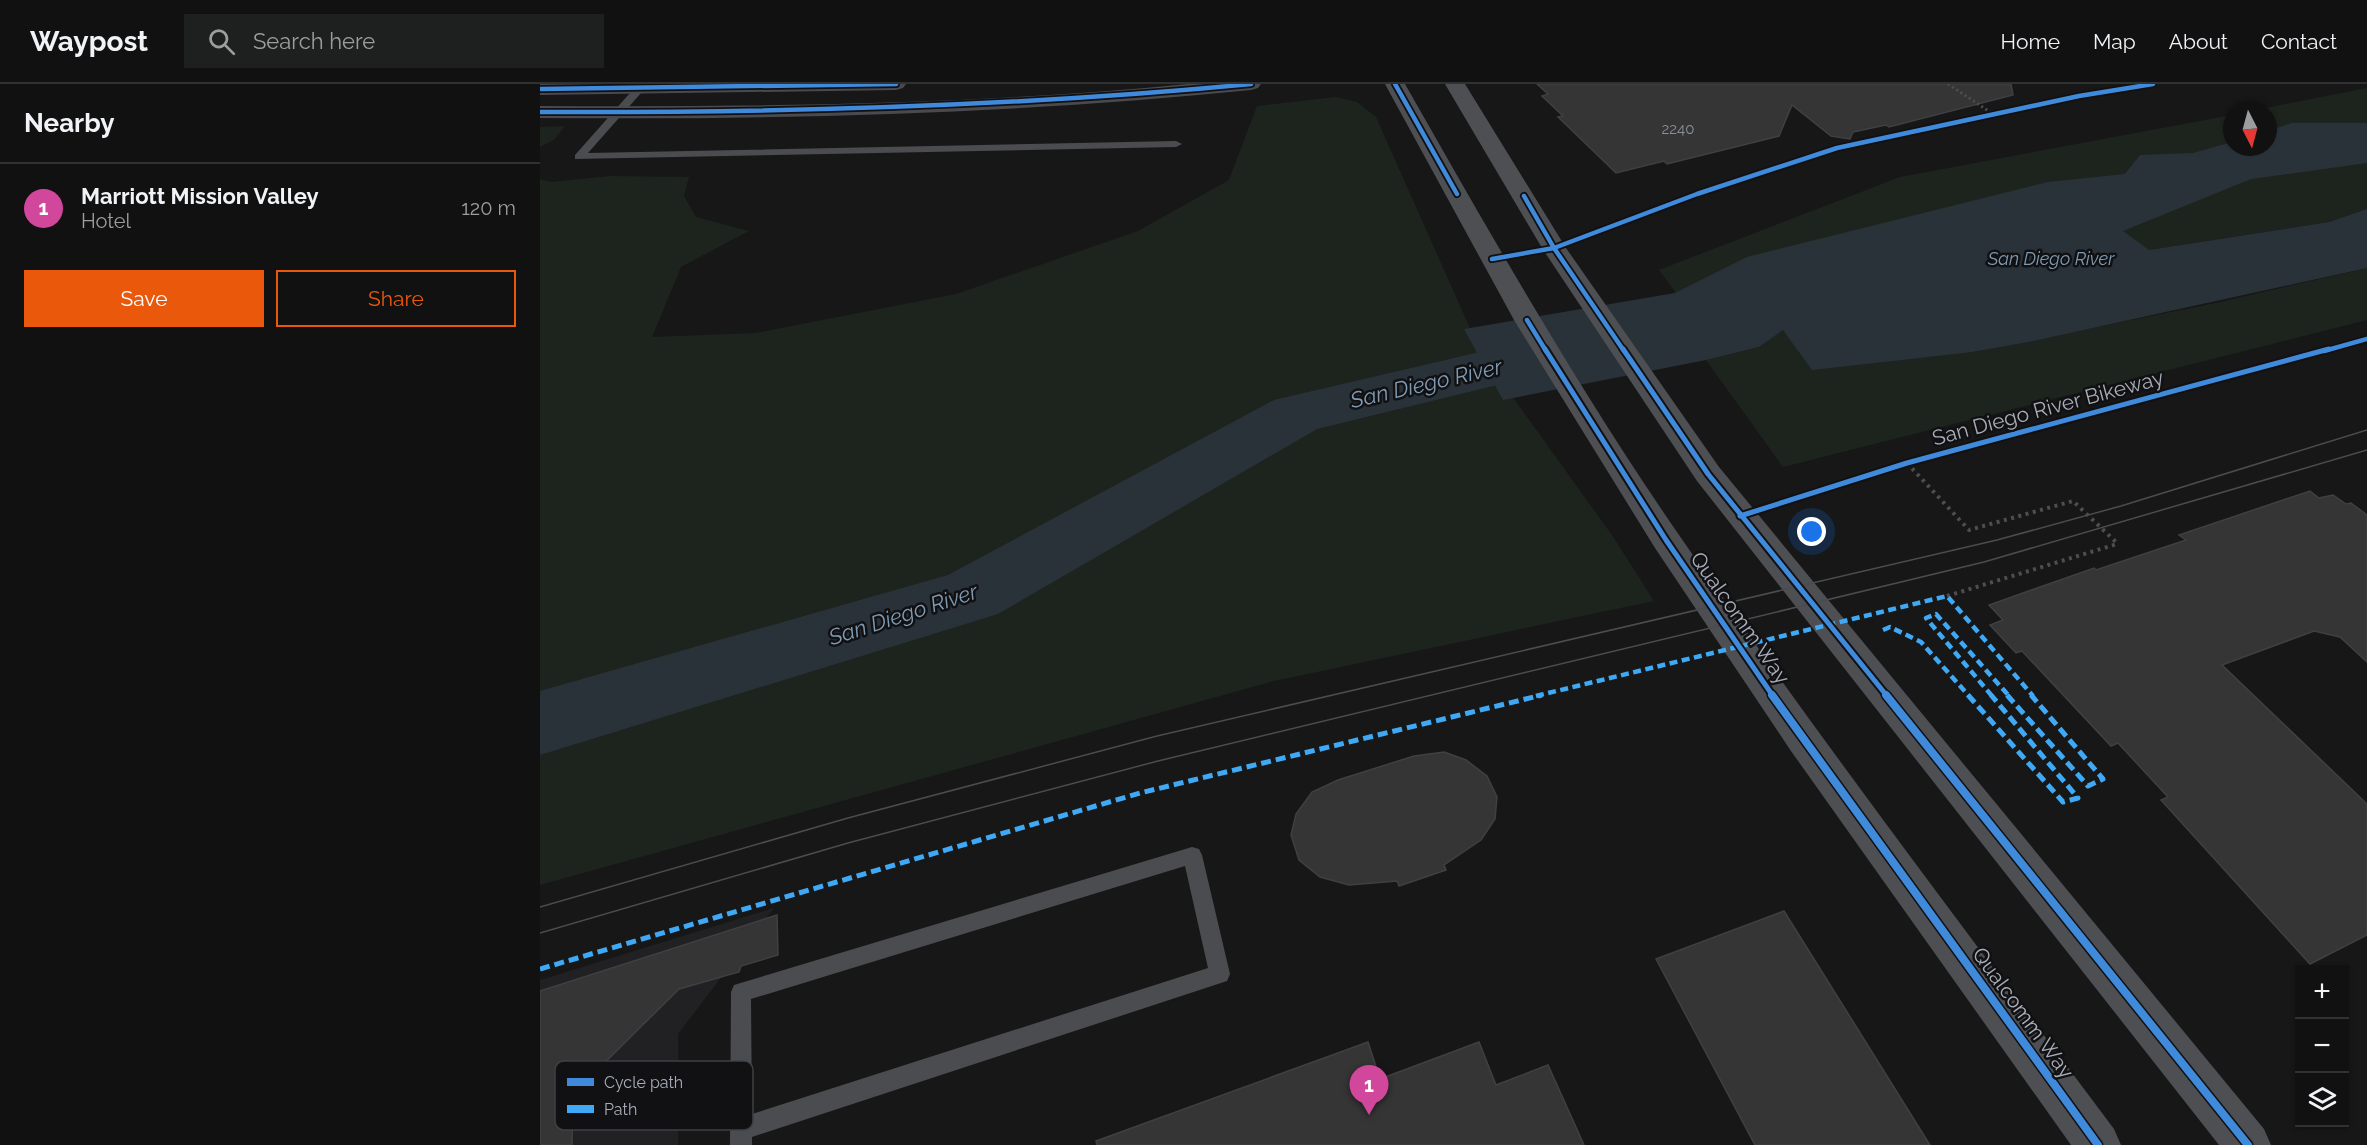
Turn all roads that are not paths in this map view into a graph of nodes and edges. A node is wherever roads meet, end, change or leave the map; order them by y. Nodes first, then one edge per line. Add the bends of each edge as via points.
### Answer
1 (896, 84) edge
2 (1251, 84) edge
3 (1395, 84) edge
4 (1455, 84) edge
5 (642, 86) edge
6 (540, 89) edge
7 (540, 112) edge
8 (618, 113) junction
9 (1176, 144) dead end
10 (741, 1061) edge
11 (741, 1137) edge
12 (2098, 1145) edge
13 (2248, 1145) edge

1 - 5 main road
2 - 8 main road via 922,108
3 - 12 main road, Qualcomm Way via 1527,320 1666,540 1804,741
4 - 13 main road via 1594,308 1740,516
5 - 6 main road
5 - 8 lane
7 - 8 main road
8 - 9 lane via 579,156
10 - 11 lane via 741,992 1192,855 1220,974

